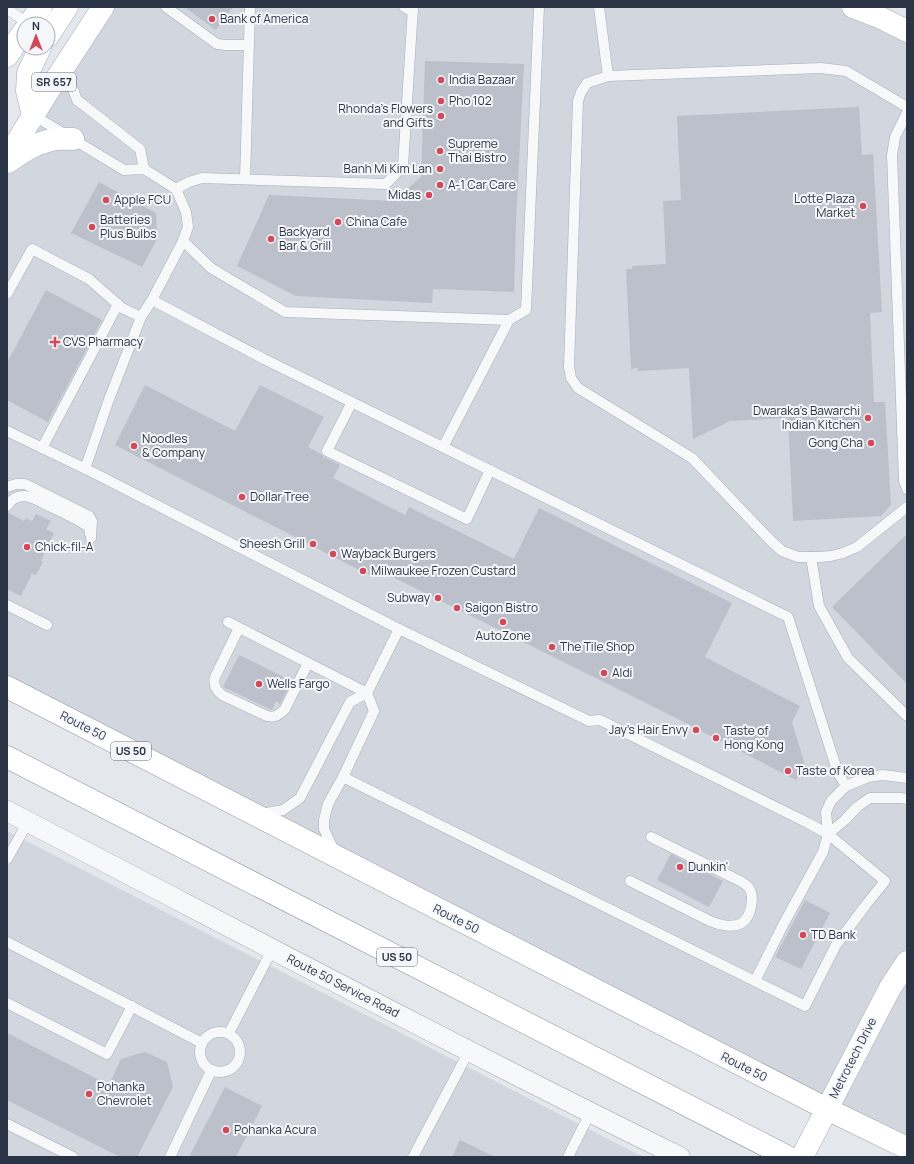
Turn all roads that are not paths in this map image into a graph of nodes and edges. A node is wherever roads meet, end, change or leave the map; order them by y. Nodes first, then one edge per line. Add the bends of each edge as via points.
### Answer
1 (41, 7) edge
2 (67, 7) edge
3 (103, 7) edge
4 (166, 7) edge
5 (250, 7) edge
6 (539, 7) edge
7 (600, 7) edge
8 (853, 7) edge
9 (7, 9) edge
10 (410, 9) edge
11 (17, 16) edge
12 (35, 16) edge
13 (56, 24) edge
14 (907, 31) edge
15 (16, 43) edge
16 (249, 45) junction
17 (7, 56) edge
18 (36, 56) edge
19 (66, 62) junction
20 (608, 76) junction
21 (907, 107) edge
22 (907, 113) edge
23 (33, 114) junction
24 (73, 139) junction
25 (7, 158) edge
26 (7, 162) edge
27 (144, 169) junction
28 (245, 179) junction
29 (176, 189) junction
30 (183, 241) junction
31 (7, 294) edge
32 (152, 300) junction
33 (118, 304) junction
34 (141, 317) junction
35 (509, 320) junction
36 (352, 402) junction
37 (7, 431) edge
38 (443, 447) junction
39 (42, 448) junction
40 (85, 469) junction
41 (490, 470) junction
42 (7, 487) edge
43 (907, 490) edge
44 (7, 506) edge
45 (907, 507) edge
46 (811, 557) junction
47 (7, 605) edge
48 (228, 622) dead end
49 (47, 625) dead end
50 (239, 628) junction
51 (399, 629) junction
52 (308, 663) junction
53 (7, 687) edge
54 (367, 693) junction
55 (907, 716) edge
56 (7, 757) edge
57 (343, 777) junction
58 (907, 778) edge
59 (846, 786) junction
60 (907, 799) edge
61 (7, 811) edge
62 (255, 814) junction
63 (28, 822) junction
64 (828, 834) junction
65 (651, 837) dead end
66 (336, 856) junction
67 (7, 859) edge
68 (630, 881) dead end
69 (7, 942) edge
70 (272, 950) junction
71 (907, 962) edge
72 (755, 981) junction
73 (7, 1003) edge
74 (132, 1006) junction
75 (229, 1034) junction
76 (202, 1043) junction
77 (469, 1051) junction
78 (211, 1071) junction
79 (827, 1109) junction
80 (590, 1112) junction
81 (7, 1124) edge
82 (907, 1148) edge
83 (66, 1156) edge
84 (170, 1157) edge
85 (413, 1157) edge
86 (568, 1157) edge
87 (680, 1157) edge
88 (788, 1157) edge
89 (802, 1157) edge

1 - 12 main road
2 - 13 main road
3 - 19 main road, SR 657
4 - 16 lane via 217,44
5 - 16 lane
6 - 35 lane via 526,310
7 - 20 lane
8 - 14 main road
9 - 11 lane
10 - 28 lane via 403,166 386,184
15 - 17 main road
16 - 28 lane
18 - 23 main road via 28,72 27,91
19 - 23 main road, SR 657
19 - 27 lane via 77,100 140,149
20 - 21 lane via 821,68 846,71
20 - 46 lane via 587,83 578,101 569,367 571,378 578,388 692,458 782,551 798,557
22 - 43 lane via 896,137 892,155 904,481
23 - 24 lane
23 - 25 main road, SR 657
24 - 26 main road via 40,143
24 - 27 lane via 124,170
27 - 29 lane
28 - 29 lane via 202,178
29 - 30 lane via 186,212 188,227
30 - 32 lane
30 - 35 lane via 211,268 286,312
31 - 33 lane via 32,249 89,279
32 - 34 lane
32 - 36 lane
33 - 34 lane
33 - 39 lane
34 - 40 lane
35 - 38 lane
36 - 38 lane
36 - 41 lane via 327,451 467,519
37 - 39 lane
38 - 41 lane
39 - 40 lane
40 - 51 lane
41 - 59 lane via 788,618 838,773
42 - 44 lane via 25,484 89,516 92,520 91,538 89,527 38,500 25,496 15,498
45 - 46 lane via 856,547 830,556
46 - 55 lane via 820,606 848,658
47 - 49 lane
48 - 50 lane
50 - 52 lane
50 - 52 lane via 215,677 215,687 222,695 273,717 285,709
51 - 54 lane
51 - 64 lane via 589,721 600,720
52 - 54 lane
53 - 62 main road, Route 50 / US 50
54 - 57 lane via 374,711
54 - 62 lane via 350,702 300,798 283,810
56 - 88 main road, US 50
57 - 66 lane via 328,804 324,820 324,829
57 - 72 lane
58 - 59 lane via 883,775 868,777
59 - 64 lane via 831,801 826,812
60 - 64 lane via 870,798
61 - 63 street, Route 50 Service Road
62 - 66 main road, Route 50 / US 50
63 - 67 lane
63 - 70 street, Route 50 Service Road
64 - 72 lane via 823,852
64 - 72 lane via 885,881 836,945 804,1006
65 - 68 lane via 750,888 753,902 749,914 743,923 722,926
66 - 79 main road, Route 50 / US 50
69 - 74 lane
70 - 75 lane
70 - 77 street, Route 50 Service Road
71 - 79 main road, Metrotech Drive via 890,988
73 - 74 lane via 107,1054
74 - 76 lane
75 - 76 lane via 211,1034
75 - 78 lane via 236,1039 240,1050 236,1065 230,1070
76 - 78 lane via 199,1050 200,1058
77 - 80 street, Route 50 Service Road
77 - 85 lane
78 - 84 lane
79 - 82 main road, Route 50 / US 50
79 - 89 main road, Metrotech Drive
80 - 86 lane
80 - 87 street, Route 50 Service Road
81 - 83 lane

